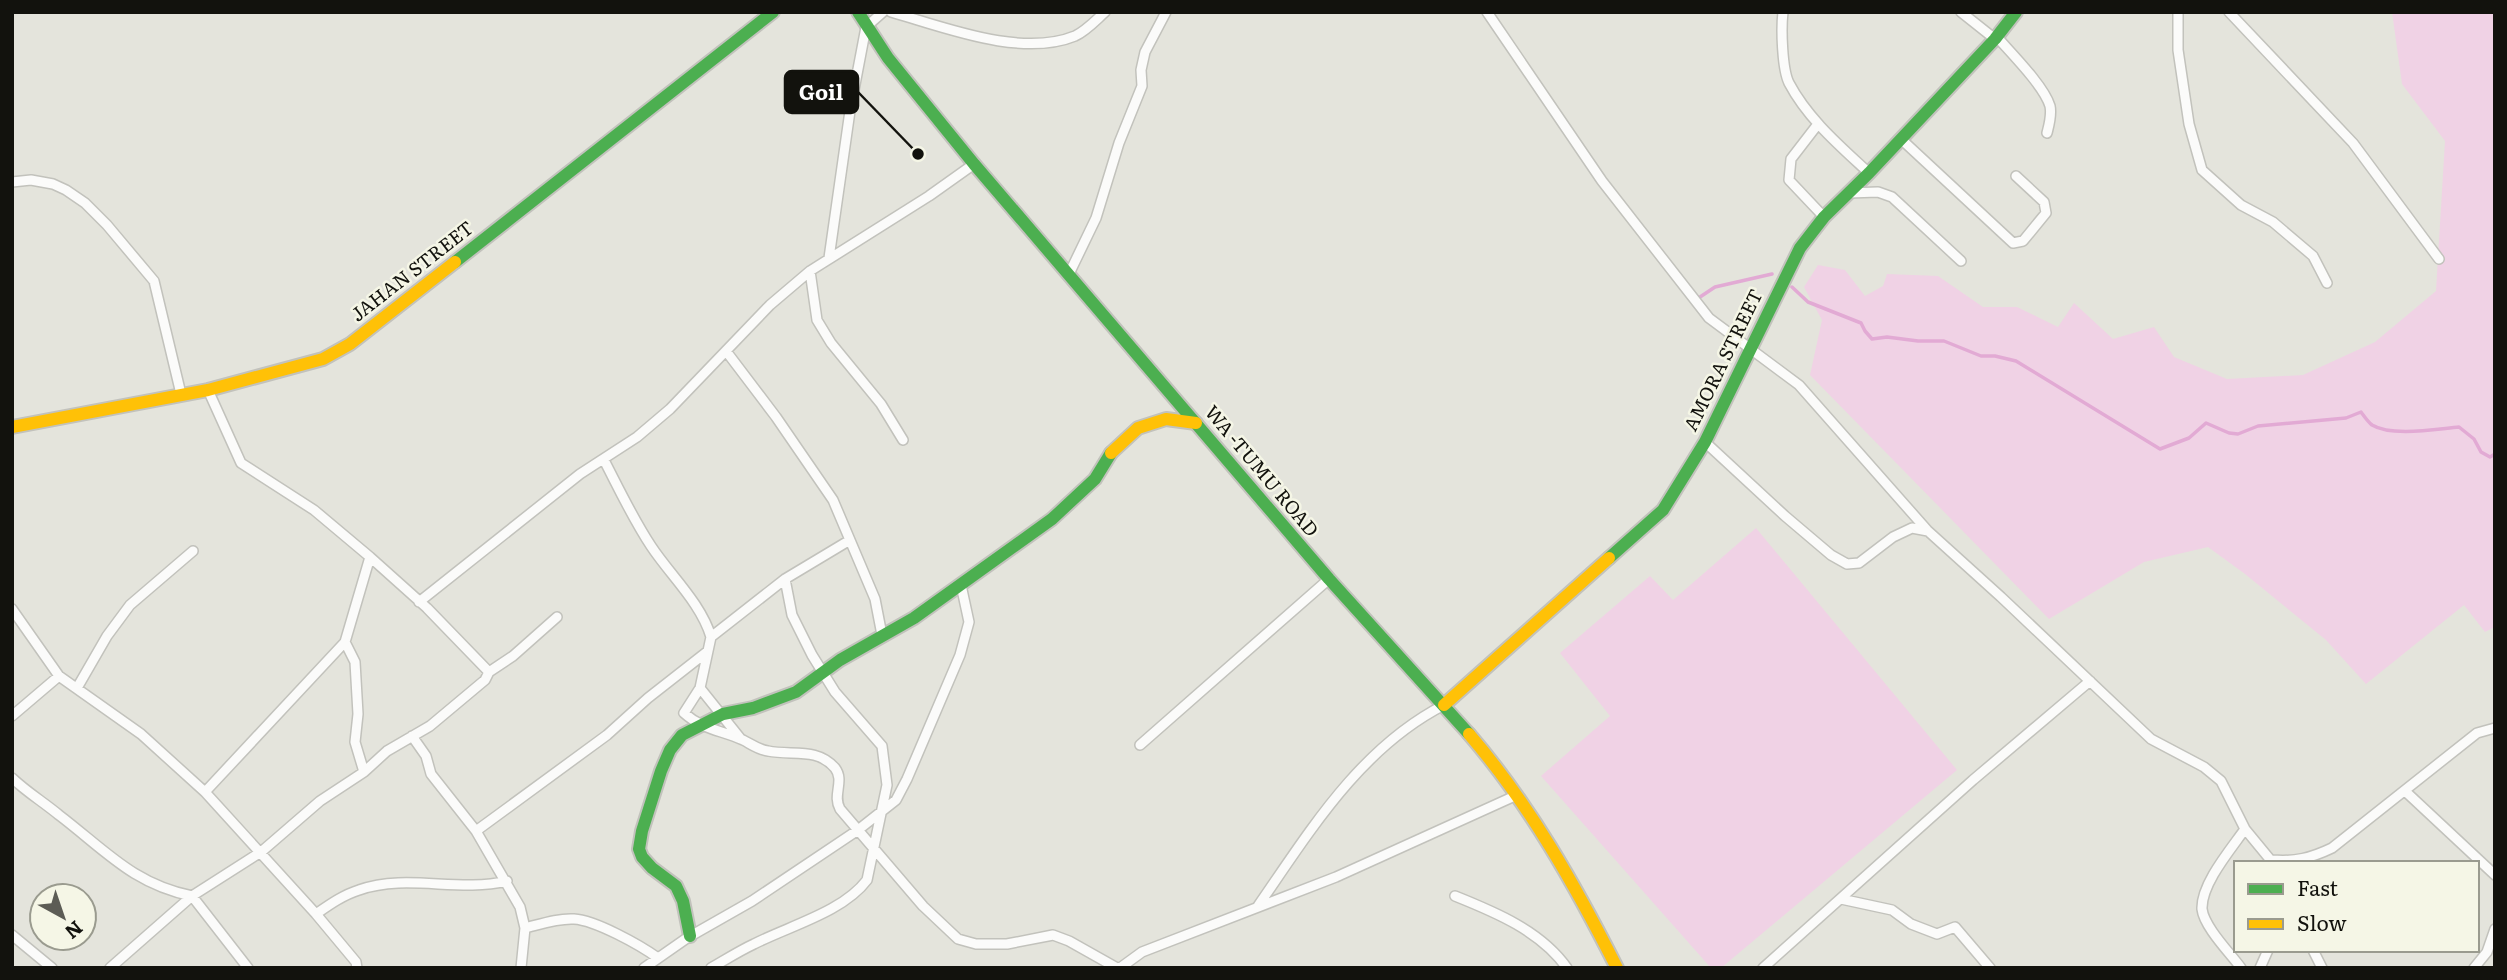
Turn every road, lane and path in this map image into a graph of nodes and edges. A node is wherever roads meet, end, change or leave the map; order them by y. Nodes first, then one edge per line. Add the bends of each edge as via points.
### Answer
1 (773, 12) edge
2 (858, 12) edge
3 (883, 12) edge
4 (891, 12) edge
5 (1105, 12) edge
6 (1166, 12) edge
7 (1487, 12) edge
8 (1783, 12) edge
9 (1961, 12) edge
10 (2016, 12) edge
11 (2178, 12) edge
12 (2229, 12) edge
13 (866, 27) junction
14 (1996, 38) junction
15 (1818, 124) junction
16 (2047, 134) dead end
17 (1901, 139) junction
18 (974, 164) junction
19 (1869, 173) junction
20 (2016, 176) dead end
21 (12, 182) edge
22 (1849, 193) junction
23 (1825, 217) junction
24 (829, 258) junction
25 (2439, 259) dead end
26 (1961, 261) dead end
27 (810, 271) junction
28 (1069, 274) junction
29 (2327, 283) dead end
30 (726, 351) junction
31 (1749, 351) junction
32 (208, 390) junction
33 (181, 394) junction
34 (1197, 423) junction
35 (12, 427) edge
36 (903, 440) dead end
37 (1705, 442) junction
38 (604, 460) junction
39 (1928, 531) junction
40 (850, 540) junction
41 (193, 551) dead end
42 (370, 557) junction
43 (785, 579) junction
44 (1329, 579) junction
45 (961, 585) junction
46 (419, 602) junction
47 (12, 609) edge
48 (557, 617) dead end
49 (882, 635) junction
50 (711, 637) junction
51 (345, 642) junction
52 (708, 651) junction
53 (489, 672) junction
54 (822, 672) junction
55 (59, 676) junction
56 (2090, 681) junction
57 (77, 688) junction
58 (700, 688) junction
59 (1444, 705) junction
60 (723, 714) junction
61 (12, 716) edge
62 (700, 726) junction
63 (2495, 728) edge
64 (412, 736) junction
65 (740, 739) junction
66 (1140, 745) dead end
67 (364, 772) junction
68 (12, 778) edge
69 (2405, 790) junction
70 (205, 792) junction
71 (1517, 794) junction
72 (882, 812) junction
73 (2245, 829) junction
74 (858, 830) junction
75 (475, 831) junction
76 (875, 851) junction
77 (261, 852) junction
78 (2272, 861) edge
79 (2294, 861) edge
80 (2495, 876) edge
81 (507, 881) junction
82 (192, 896) junction
83 (1455, 896) dead end
84 (1841, 899) junction
85 (1257, 907) junction
86 (316, 914) junction
87 (525, 928) junction
88 (2495, 929) edge
89 (12, 934) edge
90 (690, 936) junction
91 (2267, 952) edge
92 (2313, 952) edge
93 (658, 958) junction
94 (355, 966) edge
95 (52, 968) edge
96 (110, 968) edge
97 (248, 968) edge
98 (521, 968) edge
99 (644, 968) edge
100 (711, 968) edge
101 (1119, 968) edge
102 (1567, 968) edge
103 (1617, 968) edge
104 (1763, 968) edge
105 (1990, 968) edge
106 (2241, 968) edge
107 (2260, 968) edge
108 (2322, 968) edge
109 (2474, 968) edge

1 - 32 main road, JAHAN STREET via 350,344 323,359
2 - 13 main road, WA -TUMU ROAD
3 - 13 street
4 - 5 street via 993,41 1048,43 1077,35
6 - 28 street via 1146,52 1142,86 1096,218
7 - 31 street via 1610,192 1709,318
8 - 15 street via 1788,81
9 - 14 street
10 - 14 main road, AMORA STREET
11 - 29 street via 2178,50 2189,124 2202,170 2241,205 2273,222 2313,256
12 - 25 street via 2353,143
13 - 18 main road, WA -TUMU ROAD
13 - 24 street
14 - 16 street via 2049,104
14 - 17 main road, AMORA STREET
15 - 19 street
15 - 23 street via 1791,159 1789,180
17 - 19 main road, AMORA STREET
17 - 20 street via 2013,243 2023,241 2046,213 2044,202
18 - 24 street
18 - 28 main road, WA -TUMU ROAD
19 - 22 main road, AMORA STREET
21 - 33 street via 31,180 66,190 107,225 154,281
22 - 23 main road, AMORA STREET
22 - 26 street via 1878,192 1892,197
23 - 31 main road, AMORA STREET via 1800,248
24 - 27 street
27 - 30 street
27 - 36 street via 817,320
28 - 34 main road, WA -TUMU ROAD
30 - 38 street via 670,409
30 - 40 street via 833,500
31 - 37 main road, AMORA STREET
31 - 39 street via 1799,386
32 - 33 main road, JAHAN STREET
32 - 42 street via 242,463 314,510
33 - 35 main road, JAHAN STREET
34 - 44 main road, WA -TUMU ROAD
34 - 45 main road via 1166,419 1138,428 1112,450 1095,479 1052,519
37 - 39 street via 1785,516 1847,564 1859,563 1912,528
37 - 59 main road, AMORA STREET via 1663,510
38 - 46 street
38 - 50 street via 651,546 694,604
39 - 56 street
40 - 43 street
40 - 49 street via 875,599
41 - 57 street via 130,605
42 - 46 street
42 - 51 street
43 - 50 street
43 - 54 street via 792,615
44 - 59 main road, WA -TUMU ROAD
44 - 66 street
45 - 49 main road
45 - 72 street via 969,622 960,655 907,779 896,800
46 - 53 street
47 - 55 street
48 - 53 street
49 - 54 main road
50 - 52 street
51 - 67 street via 355,662 355,742
51 - 70 street
52 - 58 street
52 - 75 street via 607,735
53 - 64 street via 462,701
54 - 60 main road via 796,692
54 - 72 street via 882,746 887,785
55 - 57 street
55 - 61 street
56 - 73 street via 2151,739 2221,781
56 - 84 street
57 - 70 street via 141,734
58 - 60 street
58 - 62 street via 684,713
59 - 71 main road, WA -TUMU ROAD
59 - 85 street via 1386,742 1347,783
60 - 62 main road
60 - 65 street
62 - 65 street
62 - 90 main road via 682,735 670,750 639,849 652,868 676,886
63 - 69 street via 2477,733
64 - 67 street
64 - 75 street via 426,756 431,774
65 - 74 street via 765,751 821,756 838,773 837,803
67 - 77 street via 320,801
68 - 82 street via 137,876
69 - 79 street via 2332,848
69 - 80 street
70 - 77 street
71 - 85 street via 1349,872
71 - 103 main road, WA -TUMU ROAD via 1568,874
72 - 74 street
72 - 76 street
73 - 78 street
73 - 106 street via 2213,874 2202,910
74 - 76 street
74 - 90 street
75 - 81 street
76 - 100 street via 867,880 858,892
76 - 101 street via 958,939 1007,944 1053,935
77 - 82 street
77 - 86 street
81 - 86 street via 486,886 396,882 359,889
81 - 87 street
82 - 96 street
82 - 97 street
83 - 102 street via 1497,914 1542,942
84 - 104 street
84 - 105 street via 1892,910 1937,934 1955,927
85 - 101 street via 1142,951
86 - 94 street
87 - 93 street via 571,918 587,920
87 - 98 street
88 - 109 street via 2487,952
89 - 95 street
90 - 93 street
91 - 107 street
92 - 108 street
93 - 99 street

